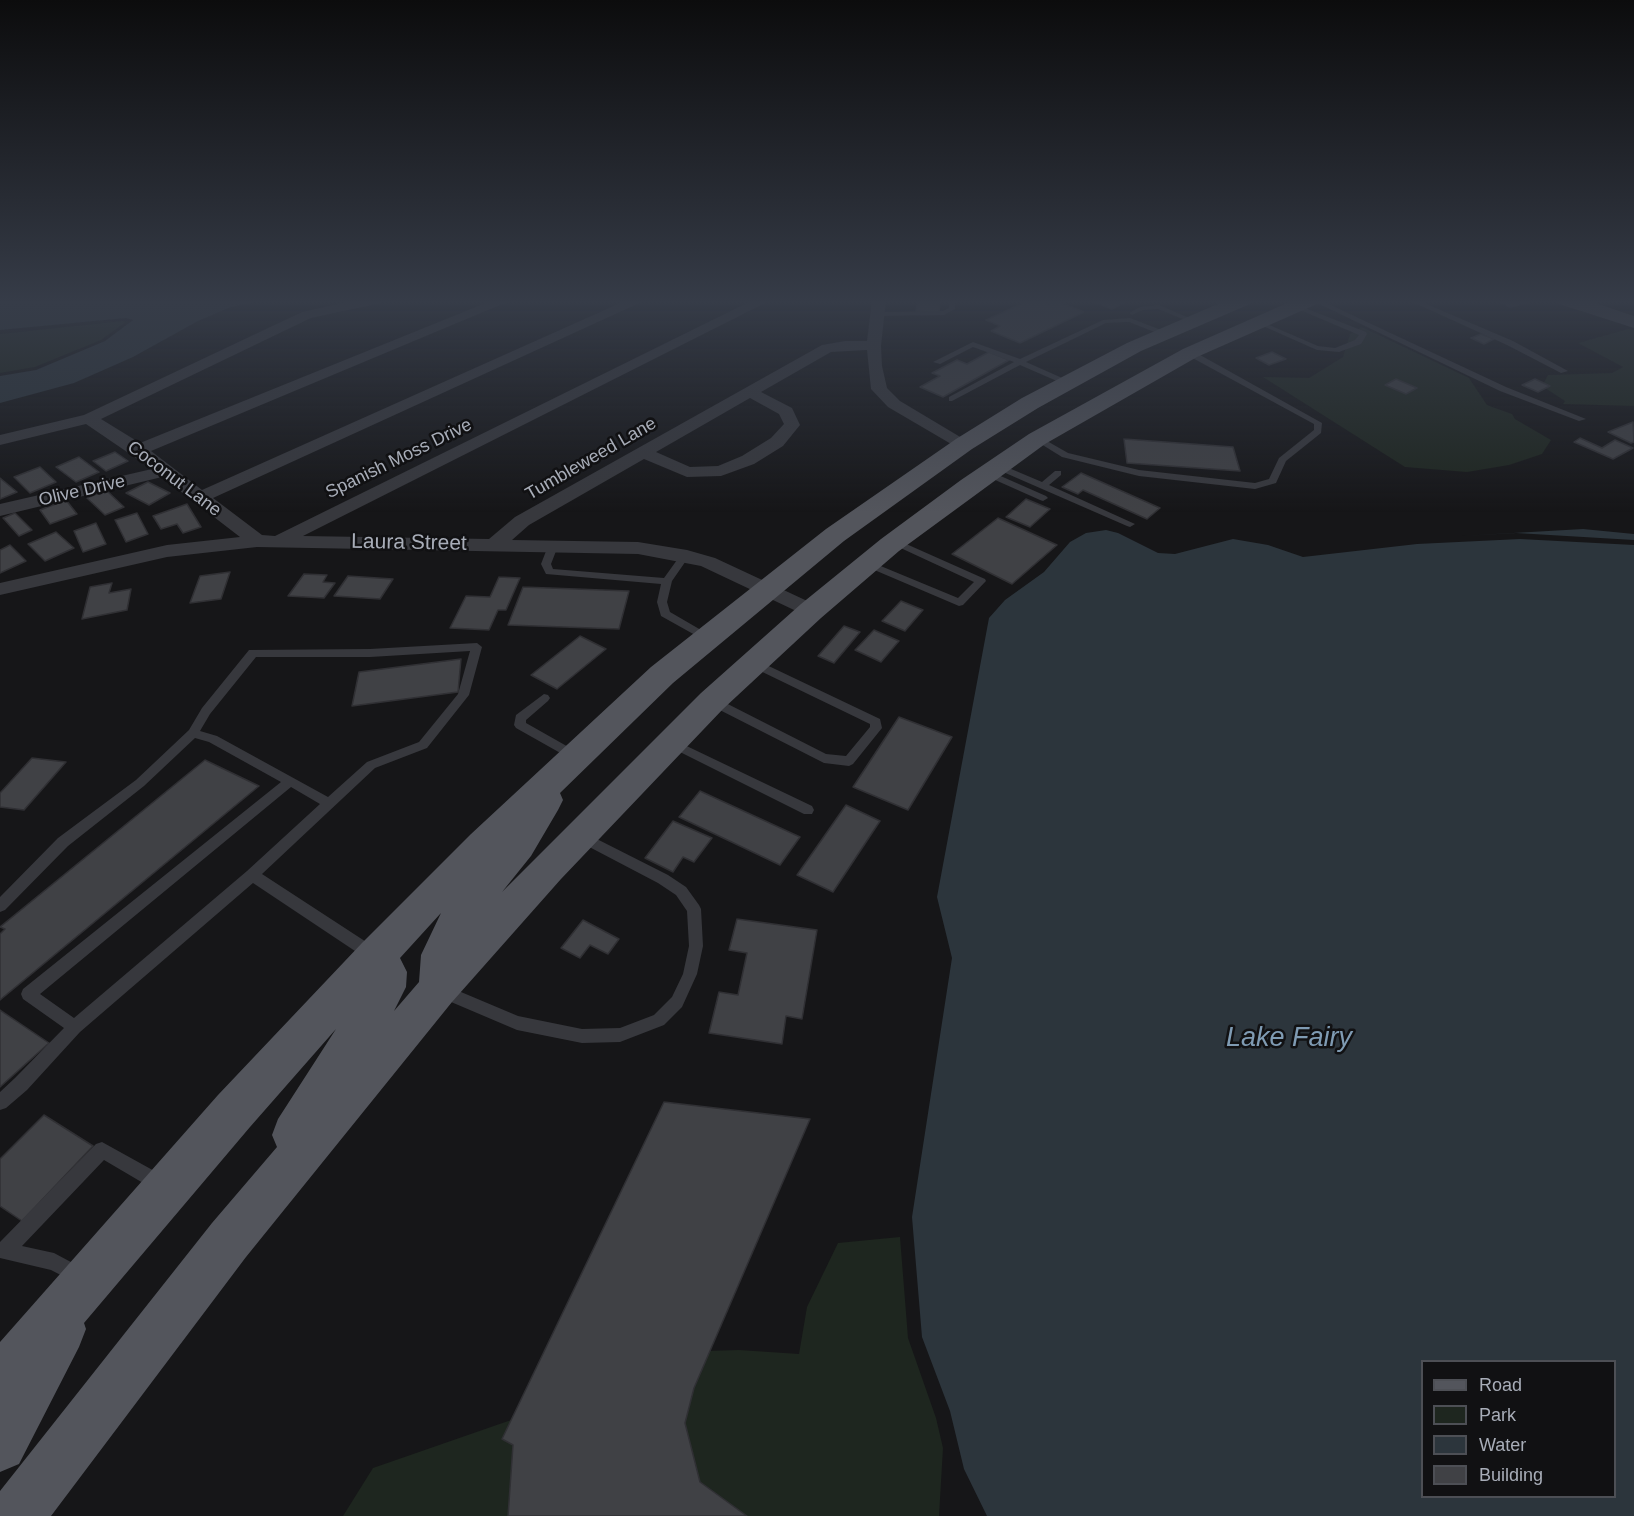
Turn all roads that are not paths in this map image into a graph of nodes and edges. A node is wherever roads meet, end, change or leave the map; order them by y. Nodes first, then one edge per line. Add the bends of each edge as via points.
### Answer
1 (188, 371) edge
2 (332, 371) edge
3 (482, 371) edge
4 (621, 371) edge
5 (785, 371) edge
6 (875, 371) edge
7 (1004, 371) edge
8 (1053, 371) edge
9 (1092, 371) edge
10 (1137, 371) edge
11 (1265, 371) edge
12 (1464, 371) edge
13 (1077, 377) junction
14 (748, 391) junction
15 (952, 399) dead end
16 (89, 419) junction
17 (1582, 419) dead end
18 (1037, 439) junction
19 (0, 440) edge
20 (964, 444) junction
21 (139, 450) junction
22 (642, 452) junction
23 (992, 470) junction
24 (165, 471) junction
25 (1058, 473) dead end
26 (1043, 486) junction
27 (201, 497) junction
28 (1044, 498) dead end
29 (0, 510) edge
30 (1130, 524) dead end
31 (257, 541) junction
32 (278, 541) junction
33 (494, 545) junction
34 (553, 546) junction
35 (884, 550) junction
36 (686, 555) junction
37 (668, 581) junction
38 (766, 588) junction
39 (0, 589) edge
40 (811, 610) junction
41 (708, 637) junction
42 (754, 663) junction
43 (544, 699) dead end
44 (712, 701) junction
45 (193, 733) junction
46 (671, 742) junction
47 (574, 756) junction
48 (290, 781) junction
49 (329, 804) junction
50 (808, 810) dead end
51 (580, 836) junction
52 (252, 875) junction
53 (0, 906) edge
54 (376, 956) junction
55 (438, 989) junction
56 (75, 1027) junction
57 (0, 1102) edge
58 (167, 1188) junction
59 (237, 1229) junction
60 (3, 1251) edge
61 (87, 1280) junction
62 (0, 1382) edge
63 (0, 1445) edge
64 (16, 1516) edge

1 - 16 street
2 - 21 street
3 - 27 street
4 - 32 street, Spanish Moss Drive
5 - 14 street, Tumbleweed Lane
6 - 20 street via 876,380 894,404
7 - 15 lane
8 - 13 lane
9 - 13 main road
10 - 18 main road
11 - 18 lane via 1318,423 1318,431 1282,460 1273,481 1255,486 1139,473 1065,455
12 - 17 lane
13 - 18 main road via 1053,409 1032,424 1031,435
13 - 20 main road
14 - 22 street, Tumbleweed Lane
14 - 22 street via 786,411 792,425 777,442 748,460 721,471 687,472
16 - 19 street
16 - 21 street, Coconut Lane
18 - 23 main road
20 - 35 main road via 968,457 963,465 927,496
20 - 38 main road via 888,495
21 - 24 street, Coconut Lane
22 - 33 street, Tumbleweed Lane via 522,521
23 - 26 lane
23 - 28 lane
23 - 35 main road
24 - 27 street, Coconut Lane
24 - 29 street, Olive Drive
25 - 26 lane
26 - 30 lane
27 - 31 street, Coconut Lane
31 - 32 street, Laura Street
31 - 39 street, Laura Street via 167,551
32 - 33 street, Laura Street
33 - 34 street, Laura Street
34 - 36 street, Laura Street via 638,548
34 - 37 lane via 546,564 549,572
35 - 35 lane via 981,581 959,603
35 - 40 main road
36 - 37 lane
36 - 38 street, Laura Street
37 - 41 lane via 662,602 665,614
38 - 40 street, Laura Street
38 - 41 main road
40 - 42 main road
41 - 47 main road
42 - 44 main road
42 - 44 lane via 876,722 876,728 849,760 824,758
43 - 47 lane via 520,718 520,725
44 - 46 main road
45 - 48 lane via 213,739
45 - 49 lane via 253,653 370,653 477,647 463,695 423,745 371,765
45 - 53 lane via 140,783 63,842
46 - 50 lane
46 - 51 main road
47 - 54 main road
47 - 55 main road via 518,846 458,919 441,955
48 - 49 lane
48 - 56 lane via 28,994
49 - 52 lane
51 - 55 main road
51 - 55 lane via 672,885 694,909 696,946 690,974 677,1002 659,1020 620,1035 582,1036 517,1023
52 - 54 lane
52 - 56 lane
54 - 58 main road
54 - 59 main road via 387,972 386,987
55 - 59 main road
56 - 57 lane
58 - 60 lane via 102,1150
58 - 61 main road
59 - 64 main road
60 - 61 lane via 54,1262
61 - 62 main road
61 - 63 main road

